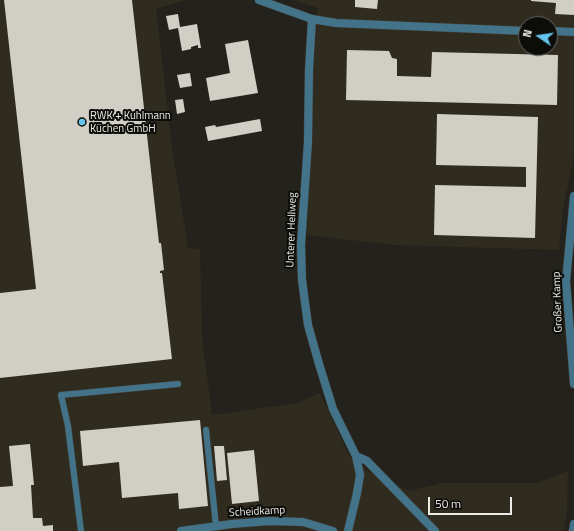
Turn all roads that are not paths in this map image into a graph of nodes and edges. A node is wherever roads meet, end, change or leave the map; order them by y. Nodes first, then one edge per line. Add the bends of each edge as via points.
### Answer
1 (259, 0) edge
2 (312, 19) junction
3 (518, 31) edge
4 (558, 32) edge
5 (574, 32) edge
6 (574, 196) edge
7 (178, 384) dead end
8 (574, 384) edge
9 (206, 430) dead end
10 (356, 456) junction
11 (574, 524) edge
12 (216, 526) junction
13 (81, 531) edge
14 (181, 531) edge
15 (333, 531) edge
16 (348, 531) edge
17 (435, 531) edge
18 (573, 531) edge

1 - 2 street
2 - 3 street via 352,25
2 - 10 street, Unterer Hellweg via 308,142 300,245 303,285 308,325 333,410
4 - 5 street
6 - 8 street, Großer Kamp via 566,281
7 - 13 lane via 61,395 68,426
9 - 12 lane
10 - 16 street, Unterer Hellweg via 360,475
10 - 17 street, Unterer Hellweg via 366,461
11 - 18 street
12 - 14 street, Scheidkamp
12 - 15 street, Scheidkamp via 269,521 303,522

